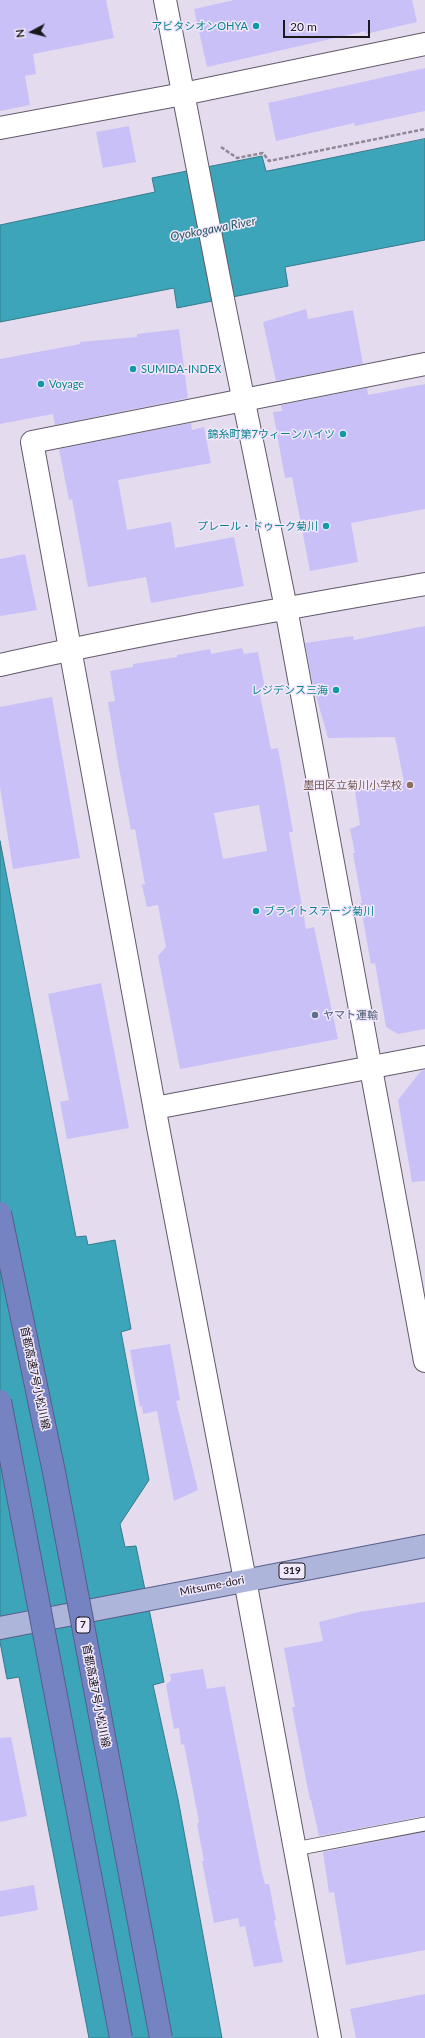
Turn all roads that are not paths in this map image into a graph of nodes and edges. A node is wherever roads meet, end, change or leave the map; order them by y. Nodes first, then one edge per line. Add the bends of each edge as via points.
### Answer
1 (165, 0) edge
2 (425, 44) edge
3 (183, 94) junction
4 (0, 128) edge
5 (425, 364) edge
6 (244, 399) junction
7 (425, 584) edge
8 (286, 608) junction
9 (70, 649) junction
10 (0, 665) edge
11 (425, 1057) edge
12 (371, 1068) junction
13 (155, 1108) junction
14 (0, 1213) edge
15 (424, 1352) edge
16 (0, 1401) edge
17 (425, 1546) edge
18 (245, 1580) junction
19 (0, 1628) edge
20 (425, 1824) edge
21 (296, 1849) junction
22 (121, 2038) edge
23 (161, 2038) edge
24 (330, 2038) edge

1 - 3 street
2 - 3 street
3 - 4 street
3 - 6 street
5 - 6 street
6 - 8 street
6 - 9 street via 32,442
7 - 8 street
8 - 9 street
8 - 12 street
9 - 10 street
9 - 13 street
11 - 12 street
12 - 13 street
12 - 15 street
13 - 18 street
14 - 23 highway, 首都高速7号小松川線 / 7, bridge via 54,1472
16 - 22 highway, bridge
17 - 18 main road, Mitsume-dori / 319
18 - 19 main road, Mitsume-dori / 319
18 - 21 street
20 - 21 lane
21 - 24 street

